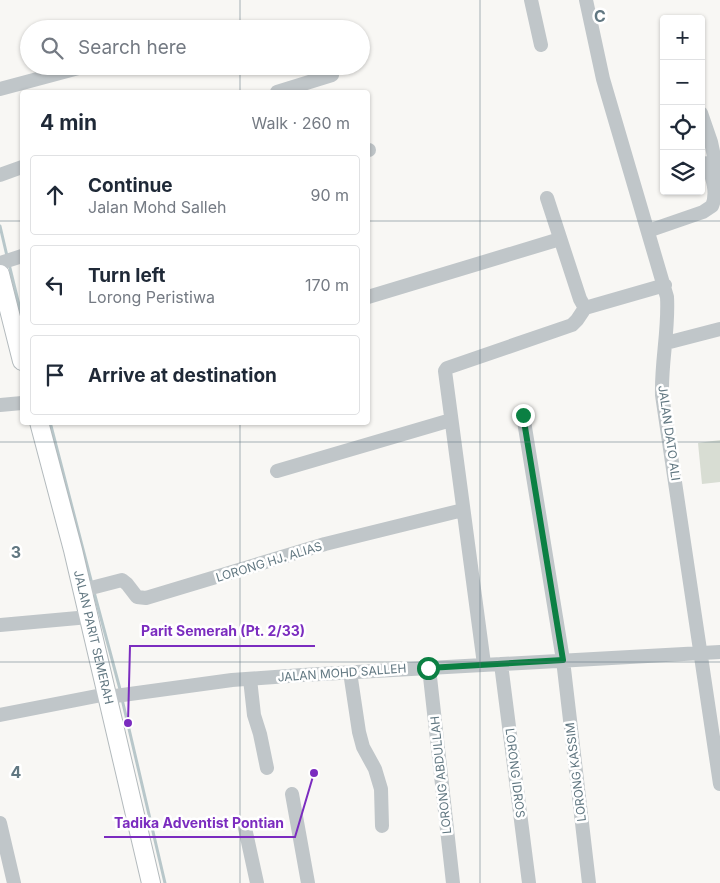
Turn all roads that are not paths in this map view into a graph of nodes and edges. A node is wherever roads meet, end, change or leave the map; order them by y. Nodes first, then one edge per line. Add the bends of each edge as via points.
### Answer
1 (531, 0) edge
2 (586, 0) edge
3 (593, 0) edge
4 (589, 19) junction
5 (541, 45) dead end
6 (52, 75) edge
7 (332, 75) dead end
8 (0, 89) edge
9 (284, 90) edge
10 (705, 120) edge
11 (716, 141) edge
12 (707, 163) dead end
13 (20, 168) edge
14 (0, 174) edge
15 (713, 180) junction
16 (547, 198) dead end
17 (648, 231) junction
18 (560, 239) junction
19 (20, 256) edge
20 (1, 267) edge
21 (664, 285) junction
22 (370, 296) edge
23 (4, 305) edge
24 (585, 308) junction
25 (720, 329) edge
26 (666, 343) junction
27 (20, 355) edge
28 (20, 403) edge
29 (0, 405) edge
30 (523, 415) dead end
31 (451, 420) junction
32 (40, 425) edge
33 (277, 471) dead end
34 (463, 510) junction
35 (87, 590) junction
36 (89, 617) junction
37 (0, 625) edge
38 (701, 652) junction
39 (720, 652) edge
40 (563, 660) junction
41 (484, 664) junction
42 (501, 664) junction
43 (428, 668) junction
44 (350, 672) junction
45 (250, 679) junction
46 (111, 695) junction
47 (0, 715) edge
48 (267, 768) dead end
49 (720, 784) edge
50 (292, 794) dead end
51 (0, 823) edge
52 (382, 826) dead end
53 (245, 828) dead end
54 (14, 883) edge
55 (151, 883) edge
56 (257, 883) edge
57 (308, 883) edge
58 (453, 883) edge
59 (529, 883) edge
60 (588, 883) edge

1 - 5 street
2 - 4 street, JALAN DATO ALI
3 - 4 street
4 - 17 street, JALAN DATO ALI via 603,79
6 - 8 street
7 - 9 street
10 - 11 street
11 - 15 street via 719,174
12 - 15 street
13 - 14 street
15 - 17 street via 714,200 709,209
16 - 18 street
17 - 21 street, JALAN DATO ALI
18 - 22 street
18 - 24 street
19 - 20 street
20 - 23 main road
21 - 24 street
21 - 26 street, JALAN DATO ALI via 669,318
23 - 27 main road
24 - 31 street via 572,325 446,369
25 - 26 street
26 - 38 street, JALAN DATO ALI via 662,395
28 - 29 street
30 - 40 street, LORONG KASSIM
31 - 33 street
31 - 34 street
32 - 35 main road, JALAN PARIT SEMERAH
34 - 35 street, LORONG HJ. ALIAS via 325,544 146,598 137,597 122,580
34 - 41 street
35 - 36 main road, JALAN PARIT SEMERAH
36 - 37 street
36 - 46 main road, JALAN PARIT SEMERAH
38 - 39 street, JALAN MOHD SALLEH
38 - 40 street, JALAN MOHD SALLEH
38 - 49 street, JALAN DATO ALI
40 - 42 street, JALAN MOHD SALLEH
40 - 60 street, LORONG KASSIM
41 - 42 street, JALAN MOHD SALLEH
41 - 43 street, JALAN MOHD SALLEH
42 - 59 street, LORONG IDROS
43 - 44 street, JALAN MOHD SALLEH
43 - 58 street, LORONG ABDULLAH
44 - 45 street, JALAN MOHD SALLEH
44 - 52 street via 359,732 381,789
45 - 46 street, JALAN MOHD SALLEH
45 - 48 street via 254,715
46 - 47 street, JALAN MOHD SALLEH
46 - 55 main road, JALAN PARIT SEMERAH
50 - 57 street
51 - 54 street
53 - 56 street

